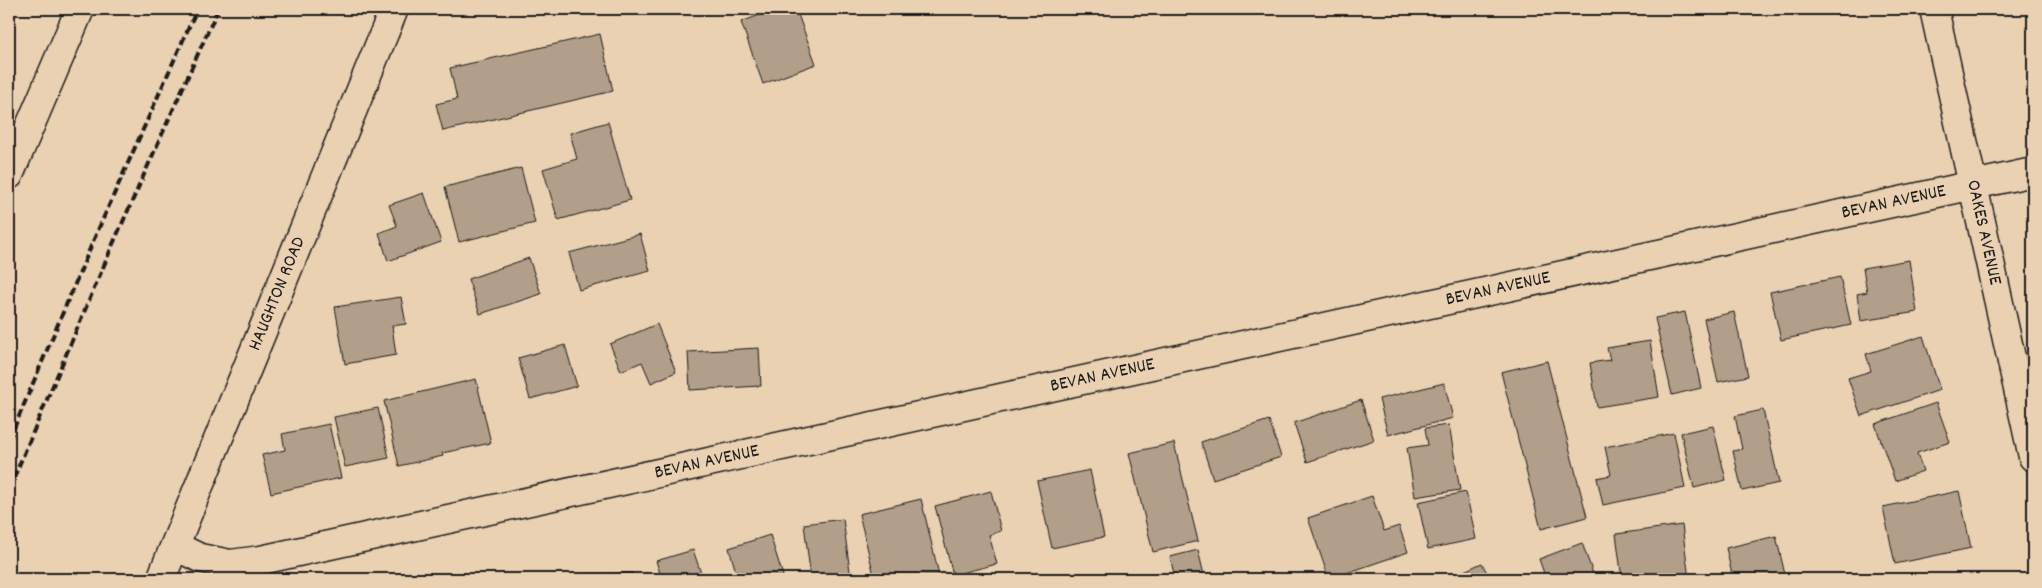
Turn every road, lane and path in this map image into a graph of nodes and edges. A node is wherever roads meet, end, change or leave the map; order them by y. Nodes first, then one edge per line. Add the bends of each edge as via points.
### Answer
1 (80, 9) edge
2 (394, 9) edge
3 (1934, 9) edge
4 (2033, 172) edge
5 (9, 175) edge
6 (1974, 185) junction
7 (2033, 457) edge
8 (175, 546) junction
9 (161, 579) edge

1 - 5 street
2 - 8 street, HAUGHTON ROAD
3 - 6 street, OAKES AVENUE
4 - 6 street, BEVAN AVENUE
6 - 7 street, OAKES AVENUE
6 - 8 street, BEVAN AVENUE via 261,560 230,564 202,559
8 - 9 street, HAUGHTON ROAD

